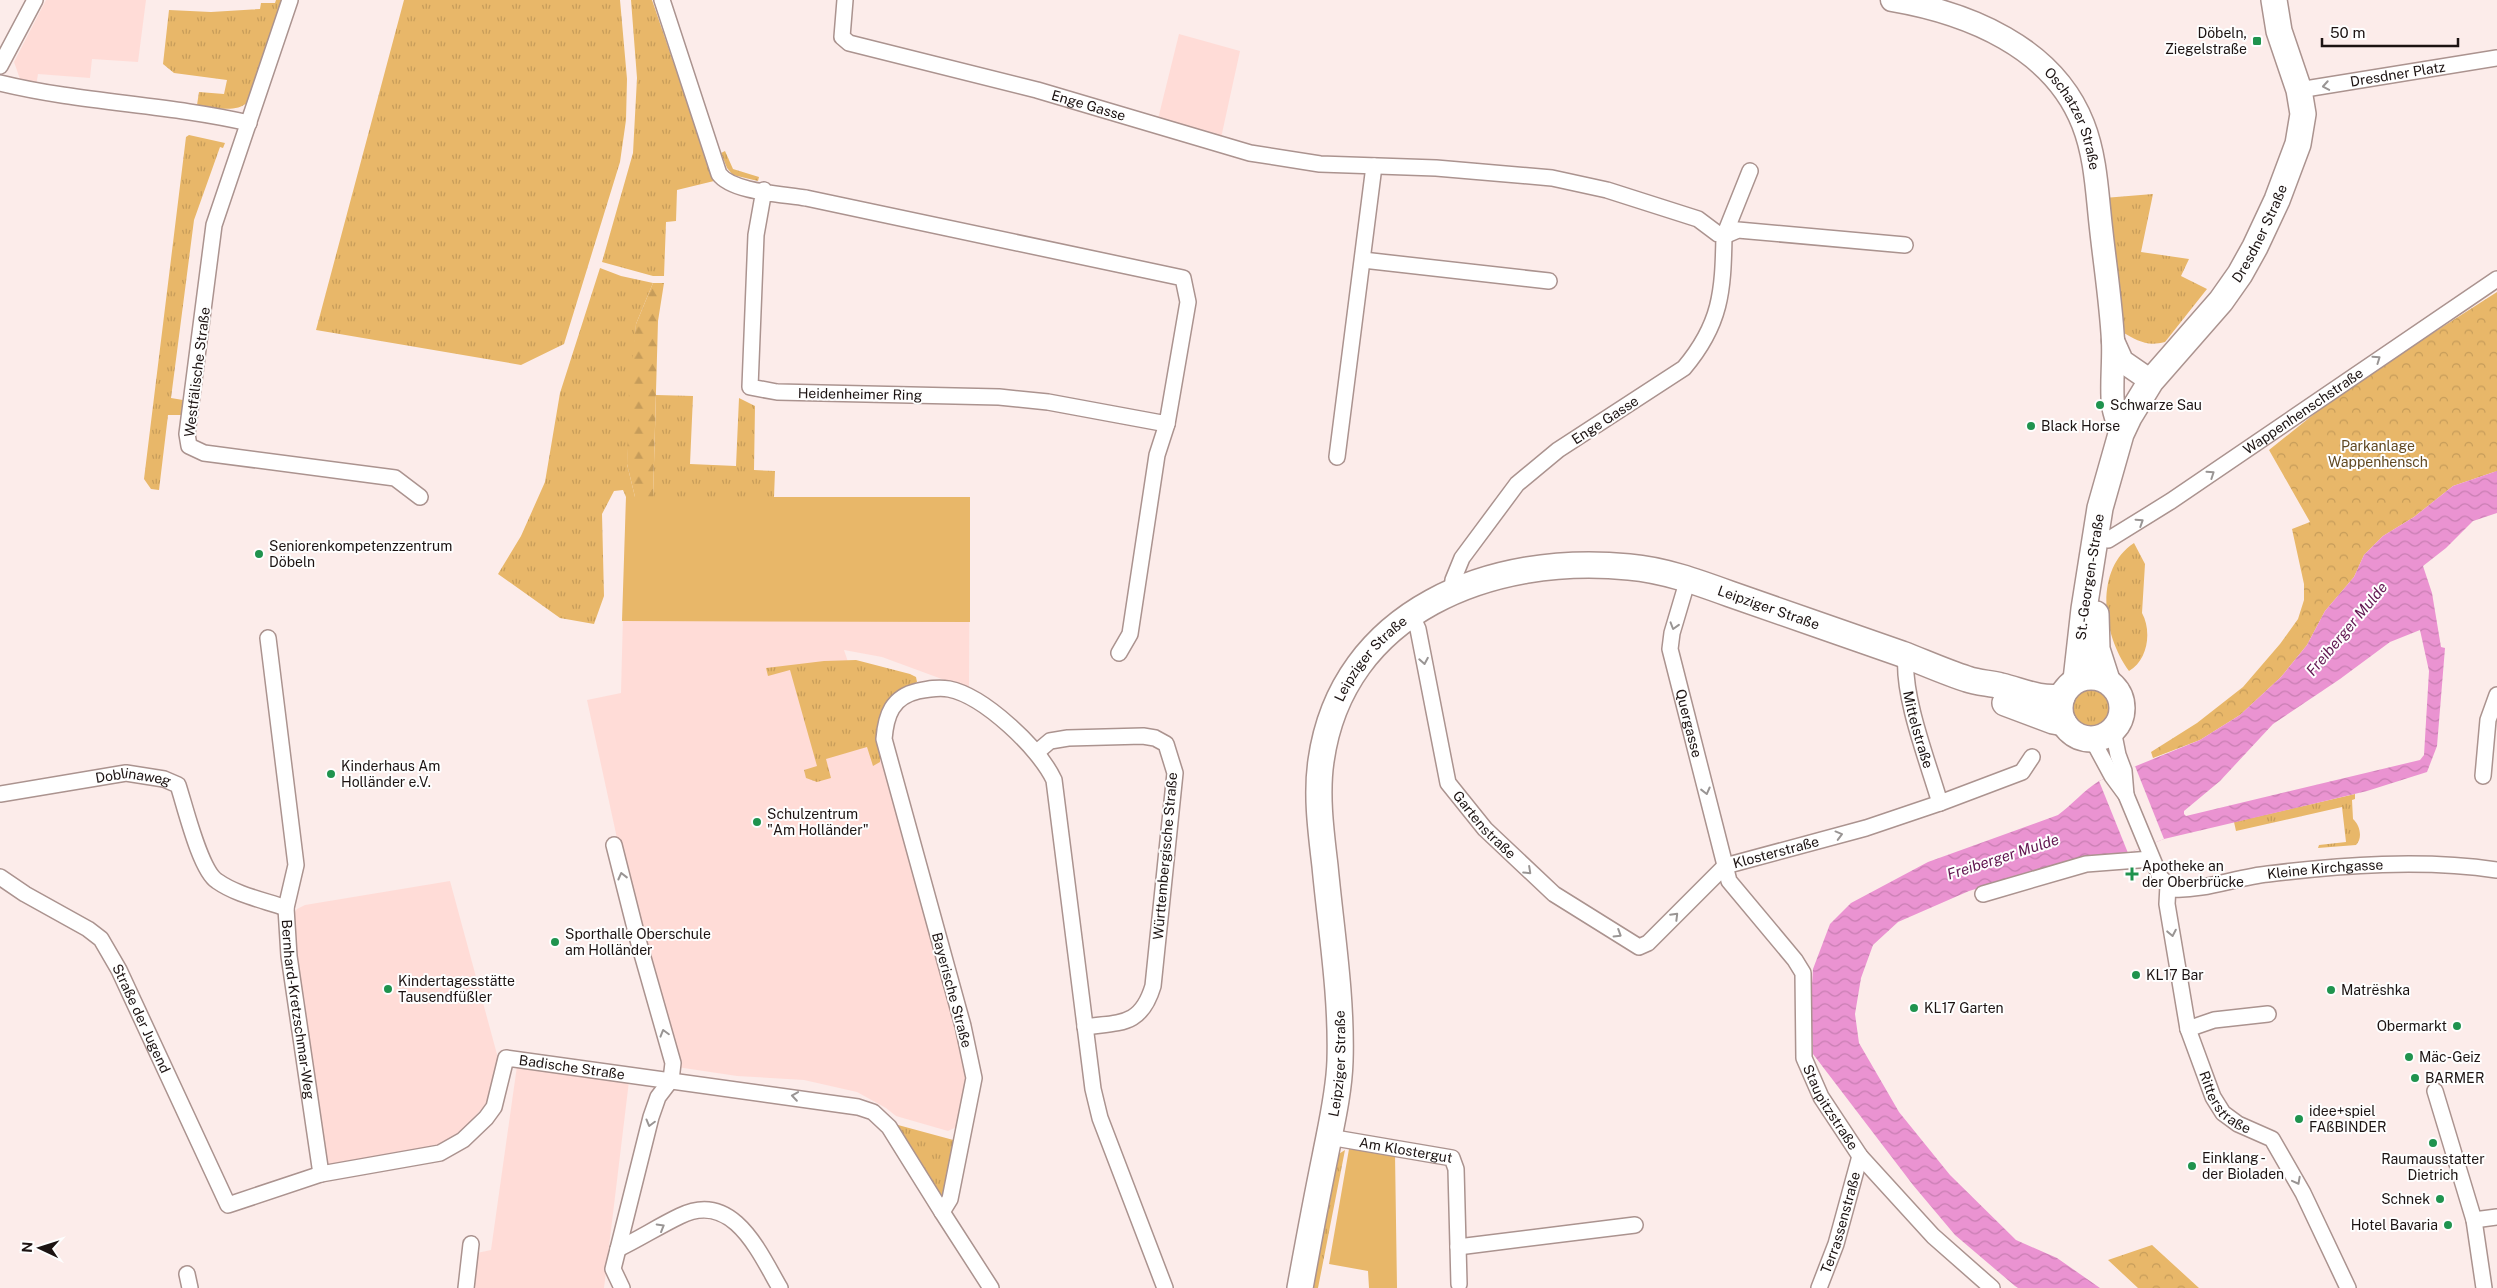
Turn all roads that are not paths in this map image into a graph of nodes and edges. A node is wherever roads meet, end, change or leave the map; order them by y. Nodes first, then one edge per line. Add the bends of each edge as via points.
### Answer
1 (35, 0) edge
2 (290, 0) edge
3 (662, 0) edge
4 (845, 0) edge
5 (1892, 0) edge
6 (2274, 0) edge
7 (2497, 58) edge
8 (0, 66) edge
9 (0, 83) edge
10 (2299, 90) junction
11 (249, 123) junction
12 (1374, 166) junction
13 (1750, 172) dead end
14 (764, 190) junction
15 (1724, 236) junction
16 (1905, 245) dead end
17 (1363, 260) junction
18 (2497, 279) edge
19 (1549, 281) dead end
20 (2113, 340) junction
21 (2151, 381) junction
22 (1167, 424) junction
23 (2121, 434) junction
24 (1336, 457) dead end
25 (2110, 476) junction
26 (420, 496) dead end
27 (2108, 540) junction
28 (1688, 579) junction
29 (1452, 592) junction
30 (1411, 614) junction
31 (268, 638) dead end
32 (1119, 653) dead end
33 (1906, 656) junction
34 (1969, 680) junction
35 (2107, 680) junction
36 (2069, 688) junction
37 (2497, 695) edge
38 (2064, 723) junction
39 (2103, 734) junction
40 (1037, 752) junction
41 (2032, 757) dead end
42 (2118, 773) junction
43 (2483, 776) dead end
44 (0, 794) edge
45 (1940, 803) junction
46 (614, 845) dead end
47 (2148, 852) junction
48 (1725, 866) junction
49 (2497, 870) edge
50 (0, 877) edge
51 (2168, 885) junction
52 (1983, 894) dead end
53 (286, 908) junction
54 (1639, 947) joint
55 (2268, 1014) dead end
56 (1085, 1027) junction
57 (2188, 1029) junction
58 (671, 1080) junction
59 (2434, 1091) dead end
60 (1329, 1136) junction
61 (1860, 1156) junction
62 (321, 1174) junction
63 (942, 1212) junction
64 (2497, 1217) edge
65 (2474, 1220) junction
66 (1635, 1226) dead end
67 (471, 1244) dead end
68 (1458, 1247) junction
69 (618, 1249) junction
70 (1459, 1284) dead end
71 (466, 1288) edge
72 (622, 1288) edge
73 (780, 1288) edge
74 (990, 1288) edge
75 (1165, 1288) edge
76 (1300, 1288) edge
77 (1819, 1288) edge
78 (1992, 1288) edge
79 (2348, 1288) edge
80 (2484, 1288) edge

1 - 8 street
2 - 11 street, Westfälische Straße
3 - 14 street via 719,174 725,182
4 - 12 street, Enge Gasse via 842,37 849,43 1037,90 1250,153 1320,164
5 - 20 main road, Oschatzer Straße via 1945,11 1999,35 2044,67 2073,104 2083,124 2094,164
6 - 10 main road, Dresdner Straße via 2279,31
7 -> 10 street, Dresdner Platz
9 - 11 street via 35,91 185,110
10 - 21 main road, Dresdner Straße via 2303,114 2298,144 2256,247 2220,301
11 - 26 street, Westfälische Straße via 214,225 187,434 189,446 212,454 396,478
12 - 15 street, Enge Gasse via 1552,178 1607,190 1698,219
12 - 17 street
13 - 15 street, Enge Gasse
14 - 22 street via 1183,278 1188,302
14 - 22 street, Heidenheimer Ring via 756,235 750,388 777,392 999,397 1048,402
15 - 16 street via 1738,230
15 - 29 street, Enge Gasse via 1724,280 1719,303 1712,329 1698,352 1684,368 1558,450 1517,484 1462,558
17 - 19 street
17 - 24 street
27 -> 18 street, Wappenhenschstraße via 2170,502
20 - 21 main road, Oschatzer Straße via 2122,361
20 - 23 main road, Oschatzer Straße via 2113,406
21 - 23 main road, Dresdner Straße
22 - 32 street via 1157,455 1130,634
23 - 25 main road, St.-Georgen-Straße
25 - 27 main road, St.-Georgen-Straße via 2112,511
25 - 36 main road, St.-Georgen-Straße via 2100,508
27 - 35 main road, St.-Georgen-Straße via 2095,626 2097,649
28 - 29 main road, Leipziger Straße via 1631,567 1572,565 1508,574
28 - 33 main road, Leipziger Straße
28 -> 48 street, Quergasse via 1670,649
29 - 30 main road, Leipziger Straße
30 -> 54 street, Gartenstraße via 1418,629 1448,783 1485,829 1554,894
30 - 60 main road, Leipziger Straße via 1377,641 1346,683 1330,723 1321,763 1320,821 1339,1017 1340,1064
31 - 53 street, Bernhard-Kretzschmar-Weg via 296,865
33 - 34 main road, Leipziger Straße
33 - 45 street, Mittelstraße via 1904,673 1909,696
34 - 36 main road, Leipziger Straße via 2050,699
34 - 38 main road, Leipziger Straße via 2000,701
35 - 36 main road via 2087,677
35 - 39 main road via 2115,687 2122,705 2121,715
36 - 38 main road via 2060,708
37 - 43 street via 2488,720
38 - 39 main road via 2074,734
39 - 42 street
39 - 42 street via 2118,755
40 - 56 street via 1054,780
40 - 56 street, Württembergische Straße via 1050,742 1068,738 1143,736 1166,744 1175,773 1153,986 1148,1002 1140,1014 1125,1021
40 - 63 street, Bayerische Straße via 986,706 949,689 934,688 911,693 891,706 885,721 884,739 891,769 963,1026 974,1078 950,1200
41 - 45 street via 2022,772
42 - 47 street
44 - 53 street, Doblinaweg via 126,773 164,779 178,785 203,864 215,880 240,894
48 -> 45 street, Klosterstraße via 1866,828
58 -> 46 street via 673,1063
47 - 51 street via 2160,877
47 - 52 street via 2086,864
54 -> 48 street, Klosterstraße via 1648,943
48 - 61 street, Staupitzstraße via 1730,882 1803,973 1804,1058 1821,1097
49 - 51 street, Kleine Kirchgasse via 2438,865 2364,866 2268,874 2181,890
50 - 62 street, Straße der Jugend via 101,940 119,970 228,1205
51 -> 57 street, Ritterstraße via 2167,904
53 - 62 street, Bernhard-Kretzschmar-Weg via 289,956
55 - 57 street via 2214,1020
56 - 75 street via 1100,1118
57 -> 79 street, Ritterstraße via 2213,1097 2230,1118 2272,1139 2303,1193
58 - 62 street, Badische Straße via 506,1058 494,1106 463,1140 440,1153
63 -> 58 street via 880,1117 858,1107
58 -> 69 street via 658,1097 651,1117
59 - 65 street
60 - 68 street, Am Klostergut via 1452,1158 1456,1169
60 - 76 main road, Leipziger Straße
61 - 77 street, Terrassenstraße via 1836,1244
61 - 78 street, Staupitzstraße via 1933,1236
63 - 74 street
64 - 65 street
65 - 80 street
66 - 68 street
67 - 71 street
68 - 70 street, Am Klostergut
69 - 72 street via 613,1269
69 -> 73 street via 692,1211 720,1213 734,1219 750,1236

